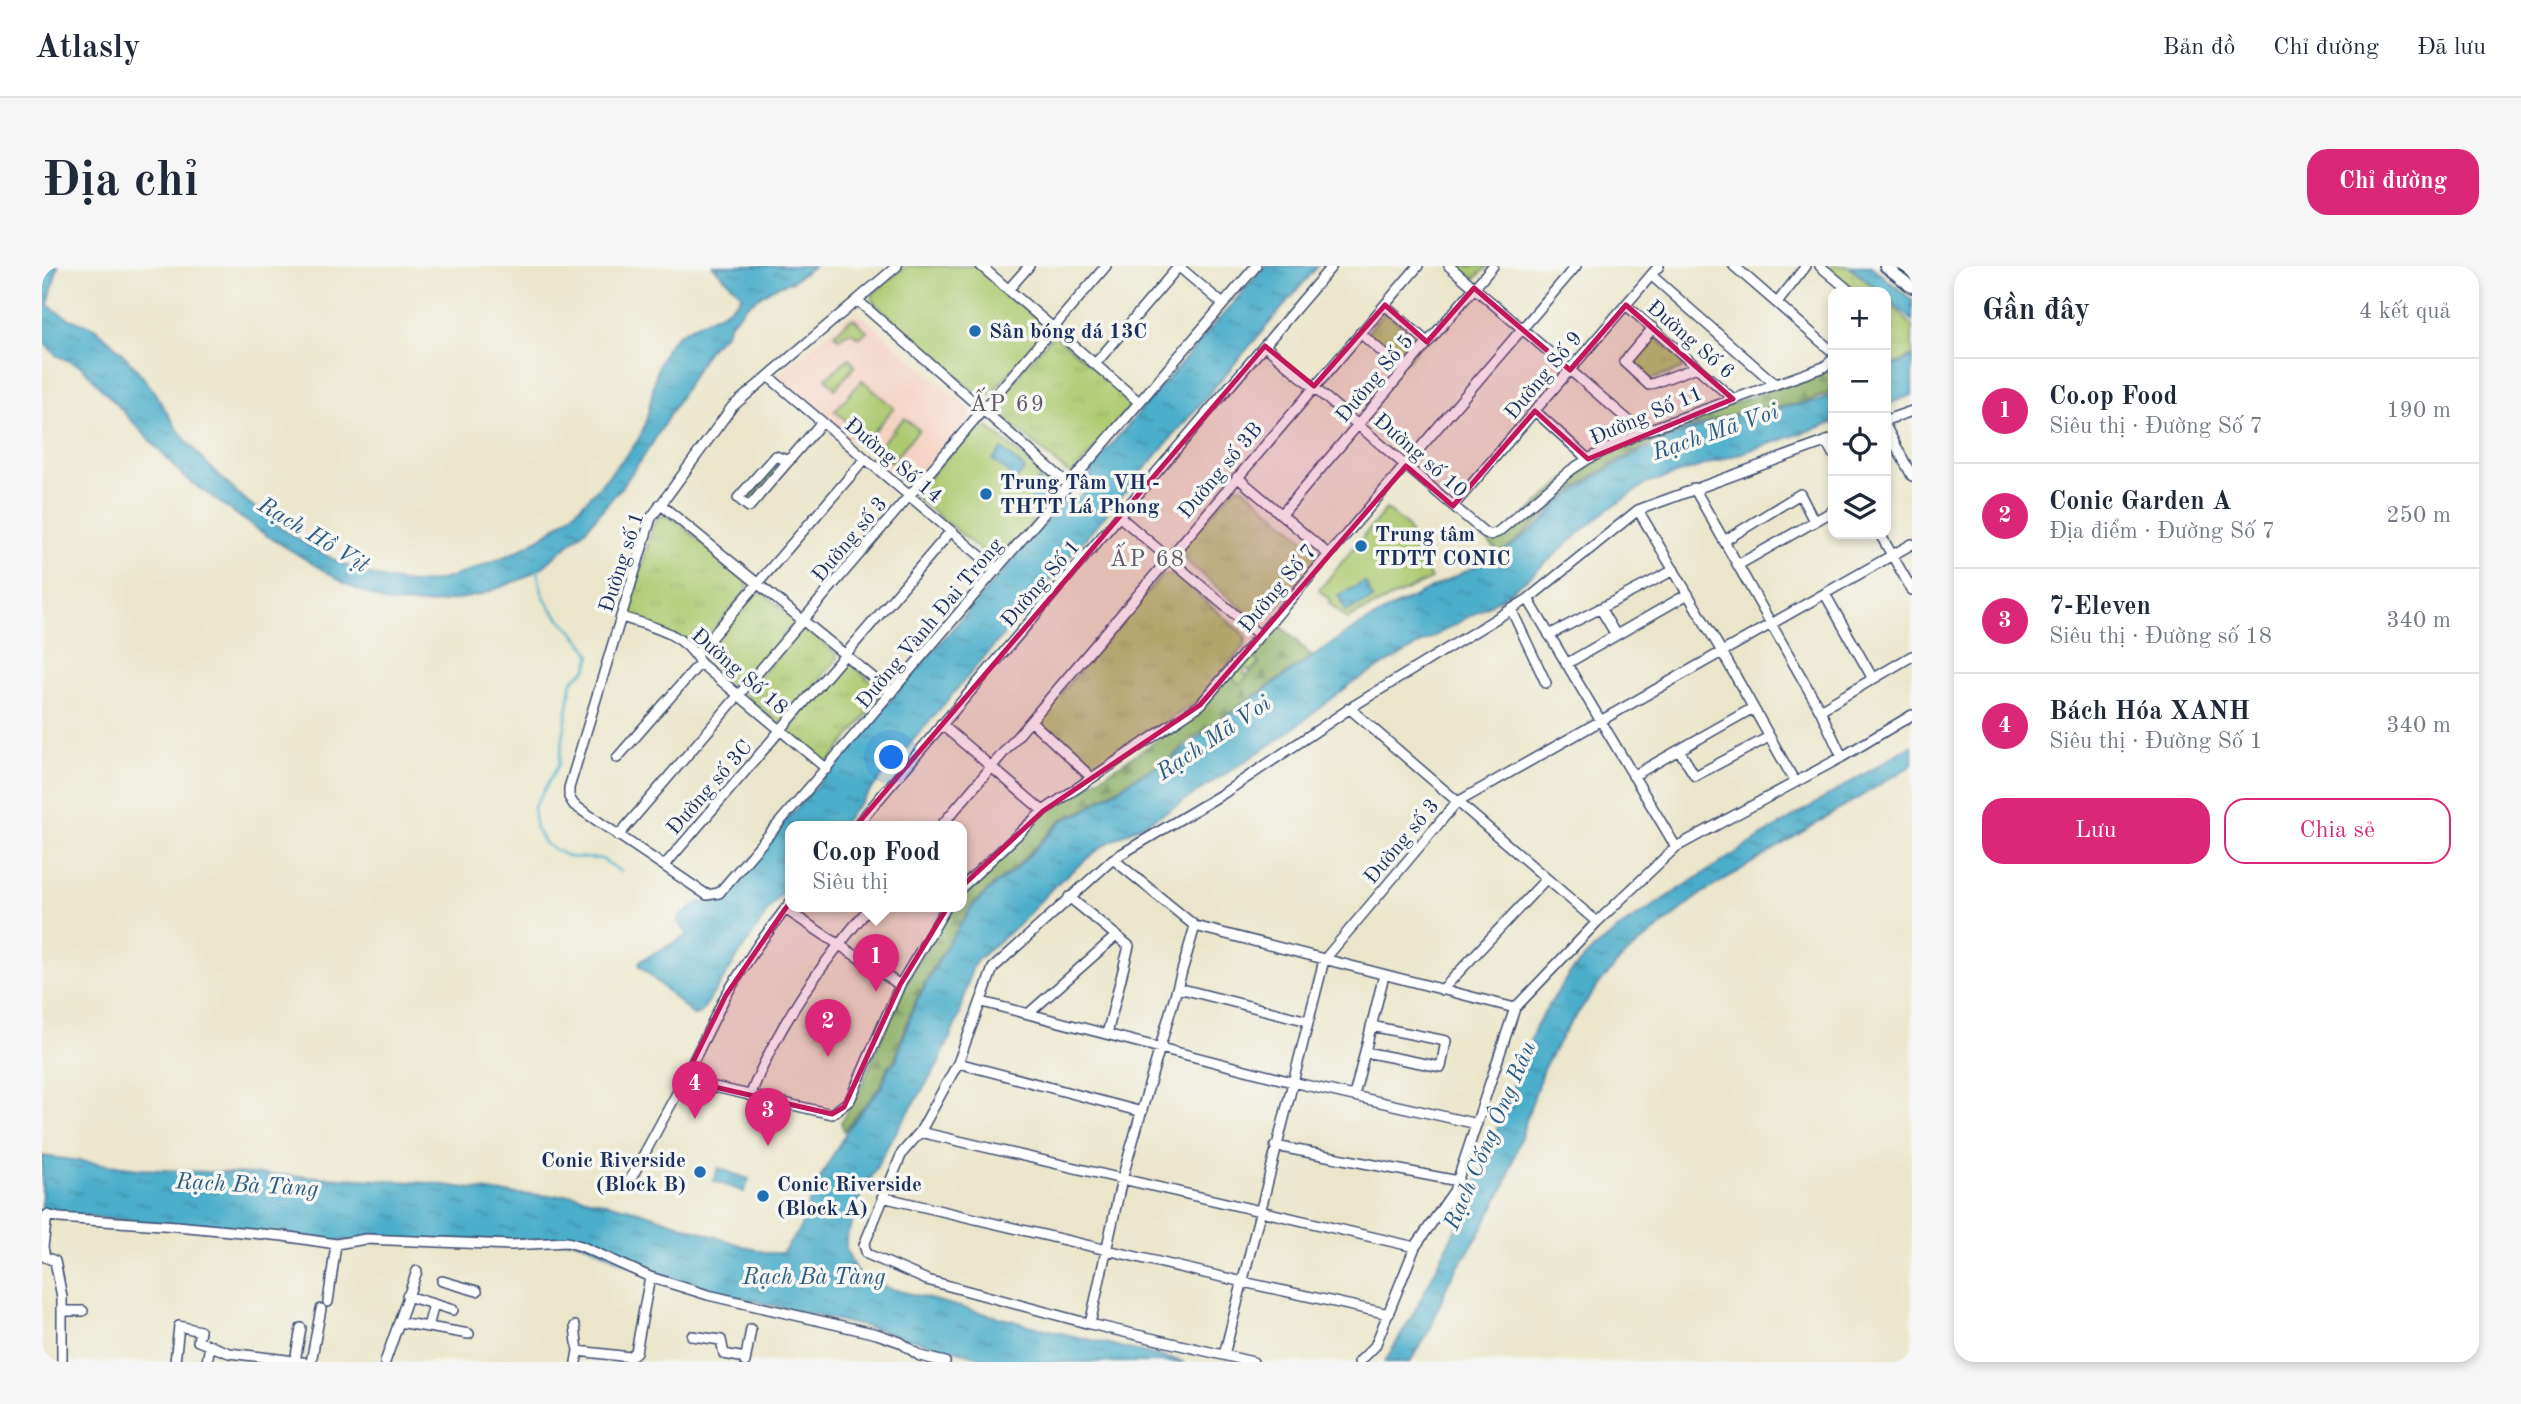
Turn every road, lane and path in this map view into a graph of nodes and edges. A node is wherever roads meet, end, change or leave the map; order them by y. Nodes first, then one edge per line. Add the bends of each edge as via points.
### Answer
1 (898, 266) edge
2 (981, 266) edge
3 (1029, 266) edge
4 (1106, 266) edge
5 (1178, 266) edge
6 (1256, 266) edge
7 (1332, 266) edge
8 (1418, 266) edge
9 (1449, 266) edge
10 (1493, 266) edge
11 (1576, 266) edge
12 (1659, 266) edge
13 (1734, 266) edge
14 (1806, 266) edge
15 (1820, 266) edge
16 (1885, 266) edge
17 (1651, 275) junction
18 (1845, 287) edge
19 (1912, 287) edge
20 (1474, 289) junction
21 (1009, 290) junction
22 (857, 300) junction
23 (1777, 303) junction
24 (1223, 304) junction
25 (1385, 305) junction
26 (1626, 305) junction
27 (1653, 328) junction
28 (1054, 329) junction
29 (1522, 329) junction
30 (1360, 333) junction
31 (1427, 342) junction
32 (1265, 346) junction
33 (1831, 350) edge
34 (1828, 363) edge
35 (1095, 364) junction
36 (1697, 368) junction
37 (1403, 370) junction
38 (1570, 370) junction
39 (769, 377) junction
40 (1775, 384) junction
41 (1314, 386) junction
42 (1733, 399) junction
43 (1139, 402) junction
44 (983, 410) junction
45 (1535, 411) junction
46 (1912, 411) edge
47 (1891, 418) edge
48 (822, 422) junction
49 (1357, 424) junction
50 (1642, 432) junction
51 (1891, 436) edge
52 (1828, 441) edge
53 (865, 459) junction
54 (1588, 459) junction
55 (789, 461) junction
56 (1406, 466) junction
57 (1912, 476) edge
58 (1237, 477) junction
59 (1069, 485) junction
60 (1694, 488) junction
61 (909, 496) junction
62 (660, 504) junction
63 (1453, 506) junction
64 (1639, 510) junction
65 (1282, 514) junction
66 (1828, 514) edge
67 (1120, 517) junction
68 (1814, 522) junction
69 (951, 531) junction
70 (1490, 535) joint
71 (1883, 539) edge
72 (1724, 541) junction
73 (1912, 544) edge
74 (1328, 554) junction
75 (1893, 555) junction
76 (1169, 558) junction
77 (1738, 565) junction
78 (997, 570) junction
79 (1674, 570) junction
80 (757, 583) junction
81 (1912, 590) edge
82 (1688, 594) junction
83 (1825, 594) junction
84 (1528, 598) junction
85 (1600, 608) junction
86 (1511, 609) junction
87 (621, 617) junction
88 (802, 620) junction
89 (1772, 624) junction
90 (1259, 635) junction
91 (1549, 635) junction
92 (1616, 635) junction
93 (1722, 652) junction
94 (845, 655) junction
95 (1912, 656) edge
96 (698, 659) junction
97 (1566, 664) junction
98 (1872, 679) junction
99 (1546, 683) dead end
100 (892, 693) junction
101 (739, 694) junction
102 (1349, 708) junction
103 (1753, 708) junction
104 (1820, 710) junction
105 (1912, 715) edge
106 (1031, 721) junction
107 (1600, 721) junction
108 (942, 724) junction
109 (781, 730) junction
110 (1769, 737) junction
111 (1679, 750) junction
112 (1842, 757) junction
113 (617, 758) dead end
114 (992, 766) junction
115 (827, 769) junction
116 (1633, 776) junction
117 (1092, 778) junction
118 (1795, 782) junction
119 (1456, 803) junction
120 (1043, 811) junction
121 (860, 821) edge
122 (945, 821) edge
123 (618, 835) junction
124 (1676, 847) junction
125 (1113, 859) junction
126 (664, 866) junction
127 (1546, 879) junction
128 (967, 882) edge
129 (704, 894) joint
130 (1069, 897) junction
131 (785, 910) edge
132 (796, 912) edge
133 (866, 912) edge
134 (943, 912) edge
135 (1597, 922) junction
136 (1195, 926) junction
137 (1116, 936) junction
138 (838, 945) junction
139 (1324, 960) junction
140 (1384, 975) junction
141 (900, 985) junction
142 (1178, 988) junction
143 (1443, 990) junction
144 (982, 1002) junction
145 (1515, 1008) junction
146 (1028, 1014) junction
147 (1308, 1021) junction
148 (1371, 1026) junction
149 (1107, 1034) junction
150 (1161, 1048) junction
151 (1365, 1052) junction
152 (958, 1063) junction
153 (684, 1080) junction
154 (1292, 1082) junction
155 (750, 1096) junction
156 (1354, 1096) junction
157 (1142, 1112) junction
158 (1477, 1124) junction
159 (920, 1132) junction
160 (1275, 1146) junction
161 (1122, 1179) junction
162 (1458, 1181) junction
163 (627, 1186) dead end
164 (882, 1198) junction
165 (1260, 1211) junction
166 (336, 1244) junction
167 (42, 1247) edge
168 (1415, 1247) junction
169 (1106, 1250) junction
170 (417, 1271) dead end
171 (650, 1277) junction
172 (442, 1281) dead end
173 (1244, 1282) junction
174 (477, 1291) dead end
175 (407, 1296) junction
176 (435, 1304) junction
177 (453, 1310) dead end
178 (62, 1311) junction
179 (83, 1311) dead end
180 (1389, 1314) junction
181 (399, 1322) junction
182 (1090, 1324) junction
183 (575, 1326) dead end
184 (428, 1327) junction
185 (300, 1328) dead end
186 (751, 1329) dead end
187 (469, 1334) dead end
188 (692, 1336) dead end
189 (209, 1345) junction
190 (578, 1351) junction
191 (1224, 1355) junction
192 (250, 1359) edge
193 (745, 1360) edge
194 (299, 1361) edge
195 (62, 1362) edge
196 (175, 1362) edge
197 (207, 1362) edge
198 (311, 1362) edge
199 (386, 1362) edge
200 (576, 1362) edge
201 (945, 1362) edge
202 (1253, 1362) edge
203 (1359, 1362) edge

1 - 22 street, Đường số 1
2 - 21 street
3 - 21 street
4 - 28 street, Đường số 3
5 - 24 street
5 - 35 street
6 - 24 street, Đường Vành Đai Trong
7 - 32 street, Đường Số 1
8 - 25 street, Đường số 3B
9 - 20 street
10 - 20 street, Đường Số 5
11 - 29 street, Đường Số 7
12 - 17 street, Đường Số 9
13 - 23 street
14 - 23 street
15 - 18 street
16 - 19 main road
17 - 26 street, Đường Số 9
17 - 40 street
20 - 29 street
20 - 31 street, Đường Số 5
21 - 28 street
22 - 39 street, Đường số 1
22 - 44 street
23 - 33 street
24 - 43 street, Đường Vành Đai Trong
25 - 30 street, Đường số 3B
25 - 31 street
26 - 27 street, Đường Số 6
26 - 38 street, Đường Số 9
27 - 36 street, Đường Số 6
27 - 36 street via 1624,362 1649,385
28 - 35 street
28 - 44 street, Đường số 3
29 - 38 street
29 - 56 street, Đường Số 7
30 - 37 street
30 - 41 street, Đường số 3B
31 - 37 street, Đường Số 5
32 - 41 street, Đường số 10
32 - 67 street, Đường Số 1
34 - 40 street, Đường Số 11
35 - 43 street
36 - 42 street, Đường Số 6
37 - 49 street, Đường Số 5
38 - 45 street, Đường Số 9
38 - 50 street
39 - 48 street, Đường Số 14
39 - 62 street, Đường số 1 via 732,407
40 - 42 street, Đường Số 11
41 - 49 street, Đường số 10
41 - 58 street, Đường số 3B
42 - 50 street, Đường Số 11
43 - 59 street, Đường Vành Đai Trong
44 - 59 street
44 - 61 street, Đường số 3
45 - 54 street
45 - 63 street, Đường Số 9
46 - 47 street
48 - 53 street, Đường Số 14
48 - 55 street
49 - 56 street, Đường số 10
49 - 65 street, Đường Số 5
50 - 54 street, Đường Số 11
51 - 57 street
52 - 60 street
53 - 61 street, Đường Số 14
53 - 80 street, Đường số 3
54 - 70 street, Đường Số 11
55 - 55 street via 749,507 738,498 775,456
56 - 63 street, Đường số 10
56 - 74 street, Đường Số 7
58 - 65 street
58 - 76 street, Đường số 3B
59 - 78 street, Đường Vành Đai Trong
60 - 64 street
60 - 72 street
61 - 69 street, Đường Số 14
61 - 88 street, Đường số 3
62 - 80 street
62 - 87 street, Đường số 1 via 651,518
63 - 70 street, Đường số 10
64 - 79 street
64 - 84 street
65 - 74 street
66 - 68 street
67 - 76 street
67 - 108 street, Đường Số 1
68 - 72 street via 1800,494
68 - 77 street
69 - 78 street, Đường Số 14
69 - 94 street
71 - 75 street
72 - 77 street
73 - 75 street, Đường số 3
74 - 90 street, Đường Số 7
75 - 81 street
75 - 83 street, Đường số 3
76 - 90 street
76 - 106 street, Đường số 3B
77 - 89 street
78 - 100 street, Đường Vành Đai Trong
79 - 82 street
79 - 85 street
80 - 88 street
80 - 96 street, Đường số 3
82 - 92 street
82 - 93 street
83 - 89 street, Đường số 3
83 - 98 street
84 - 86 street
84 - 91 street
85 - 91 street
85 - 92 street
86 - 99 street
86 - 102 street
87 - 96 street, Đường Số 18 via 667,631
87 - 123 street, Đường số 1 via 569,788 574,805
88 - 94 street
88 - 101 street, Đường số 3
89 - 93 street, Đường số 3
89 - 104 street
90 - 117 street, Đường Số 7 via 1200,705
91 - 97 street
92 - 97 street
93 - 103 street
93 - 107 street, Đường số 3
94 - 100 street
94 - 109 street
95 - 98 street
96 - 101 street, Đường Số 18
96 - 113 street, Đường số 3
97 - 107 street
98 - 104 street
100 - 115 street, Đường Vành Đai Trong
101 - 109 street, Đường Số 18
101 - 123 street, Đường số 3
102 - 119 street
102 - 125 street via 1224,793
103 - 110 street
103 - 111 street
104 - 112 street
105 - 112 street
106 - 114 street, Đường số 3B
106 - 117 street
107 - 116 street
107 - 119 street, Đường số 3
108 - 114 street
108 - 121 street, Đường Số 1
109 - 115 street, Đường Số 18
109 - 126 street, Đường số 3C
110 - 111 street via 1695,776
110 - 118 street
111 - 116 street
112 - 118 street
114 - 120 street
114 - 122 street, Đường số 3B
115 - 129 street, Đường Vành Đai Trong via 719,893
116 - 124 street
117 - 120 street, Đường Số 7
118 - 124 street
119 - 127 street
119 - 139 street, Đường số 3
120 - 128 street, Đường Số 7
123 - 126 street, Đường số 1
124 - 135 street
125 - 130 street
125 - 136 street
126 - 129 street, Đường số 1
127 - 135 street
127 - 143 street
130 - 137 street
130 - 144 street via 993,968
131 - 153 street via 726,995
132 - 138 street
133 - 138 street
134 - 141 street
135 - 145 street
136 - 139 street
136 - 142 street
137 - 146 street
137 - 149 street via 1129,946
138 - 141 street
138 - 155 street via 794,1007
139 - 140 street
139 - 147 street, Đường số 3
140 - 143 street
140 - 148 street
141 - 155 street via 850,1100 832,1114
142 - 147 street
142 - 150 street
143 - 145 street
144 - 146 street
144 - 152 street
145 - 158 street
146 - 149 street
147 - 154 street, Đường số 3
148 - 151 street
148 - 151 street via 1446,1041 1441,1067
149 - 150 street
150 - 154 street
150 - 157 street
151 - 156 street
152 - 157 street
152 - 159 street
153 - 155 street
153 - 163 street
154 - 156 street
154 - 160 street, Đường số 3
156 - 158 street
157 - 161 street
158 - 162 street
159 - 161 street
159 - 164 street via 902,1153
160 - 162 street
160 - 165 street, Đường số 3
161 - 165 street
161 - 169 street
162 - 168 street
164 - 169 street
164 - 182 street via 864,1245 867,1254 927,1280
165 - 168 street
165 - 173 street, Đường số 3
166 - 167 street via 47,1215
166 - 171 street via 366,1239 511,1245 566,1242
166 - 198 street
167 - 178 street via 45,1257 55,1261
168 - 180 street
169 - 173 street
169 - 182 street
170 - 175 street
171 - 190 street via 636,1352 630,1357
171 - 201 street via 877,1334 920,1356
172 - 174 street
173 - 180 street
173 - 191 street, Đường số 3
175 - 176 street
175 - 181 street
176 - 177 street
176 - 184 street
178 - 179 street
178 - 195 street
180 - 203 street via 1375,1346
181 - 184 street
181 - 199 street
182 - 191 street
183 - 190 street
184 - 187 street
185 - 194 street
186 - 193 street
188 - 193 street via 721,1340 724,1354
189 - 192 street
189 - 196 street via 198,1341 201,1331 178,1326
189 - 197 street
190 - 200 street
191 - 202 street
192 - 194 street

